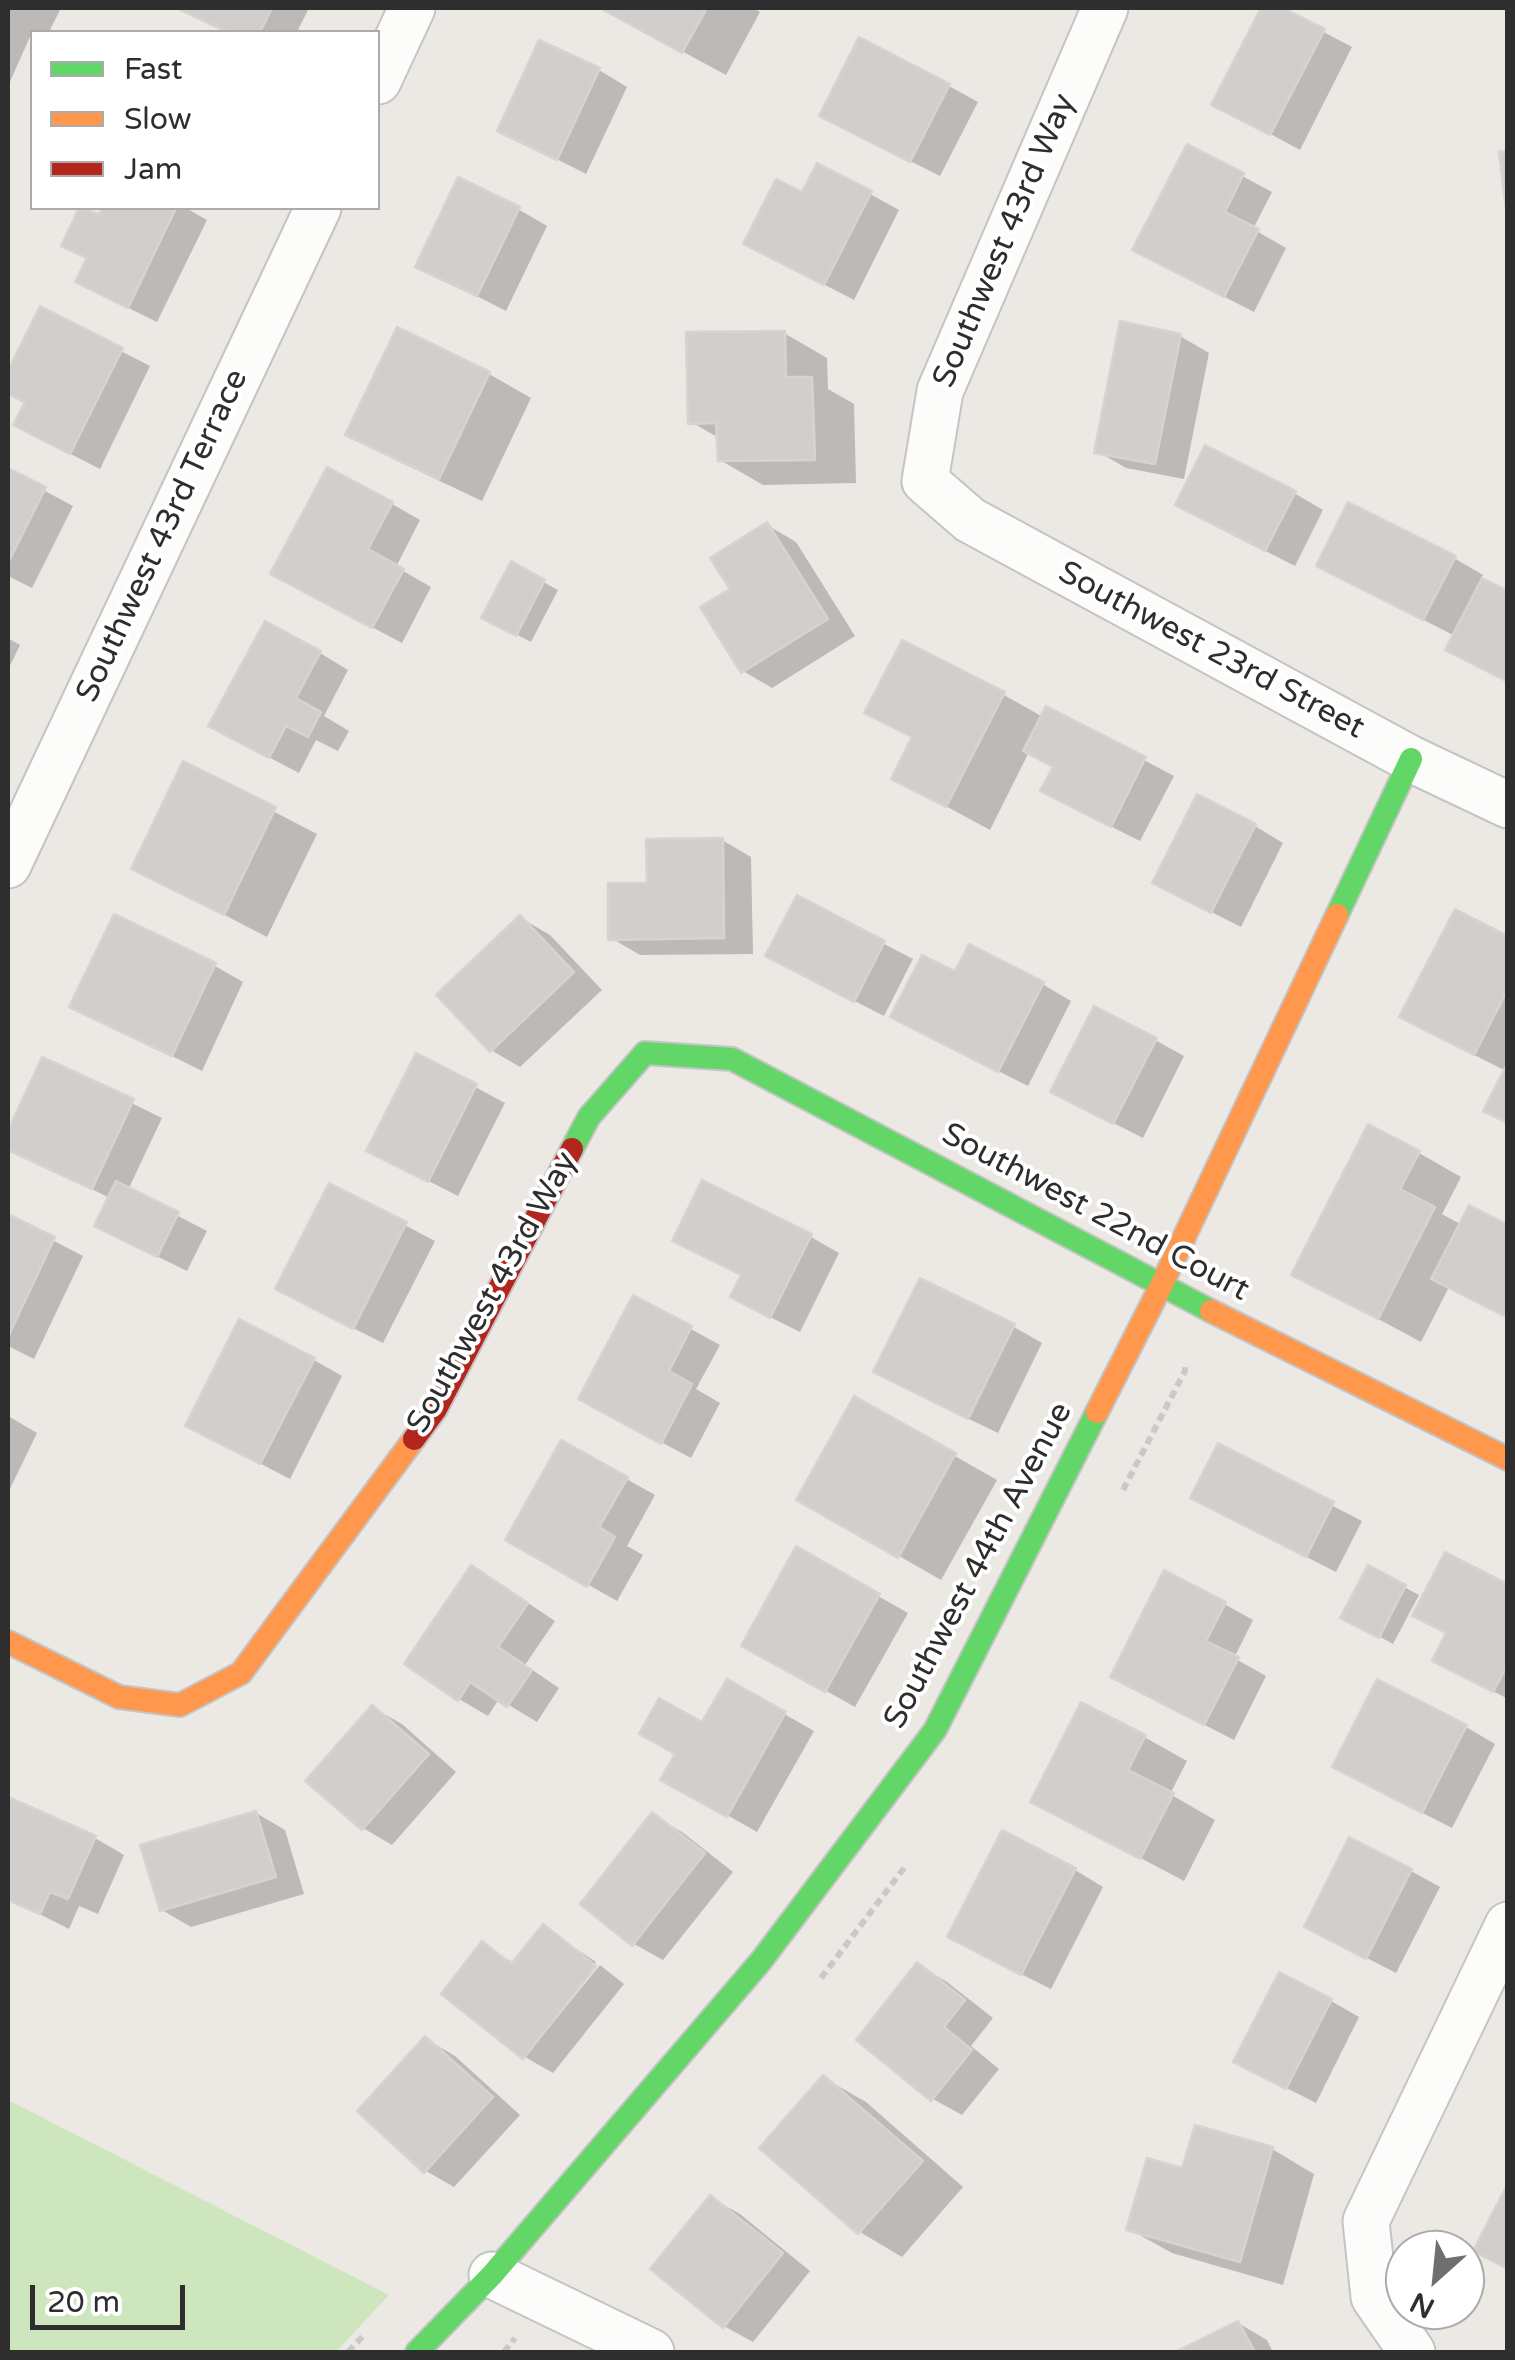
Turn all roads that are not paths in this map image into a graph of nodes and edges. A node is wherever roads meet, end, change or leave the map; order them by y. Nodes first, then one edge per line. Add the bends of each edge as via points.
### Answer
1 (412, 8) edge
2 (1093, 11) edge
3 (380, 77) edge
4 (317, 210) edge
5 (924, 480) joint
6 (1410, 759) junction
7 (1508, 805) edge
8 (8, 865) edge
9 (645, 1053) joint
10 (1161, 1286) junction
11 (1508, 1459) edge
12 (8, 1642) edge
13 (1508, 1926) edge
14 (492, 2275) junction
15 (417, 2352) edge
16 (650, 2352) edge
17 (1412, 2352) edge

1 - 3 street
2 - 5 street, Southwest 43rd Way via 940,391
4 - 8 street, Southwest 43rd Terrace
5 - 6 street, Southwest 23rd Street via 970,520
6 - 7 street, Southwest 23rd Street
6 - 10 street, Southwest 44th Avenue
9 - 10 street, Southwest 22nd Court via 732,1058
9 - 12 street, Southwest 43rd Way via 589,1117 436,1409 241,1673 180,1705 120,1697
10 - 11 street, Southwest 22nd Court
10 - 14 street, Southwest 44th Avenue via 935,1730 761,1962
13 - 17 street via 1366,2221 1374,2297
14 - 15 street, Southwest 44th Avenue
14 - 16 street

